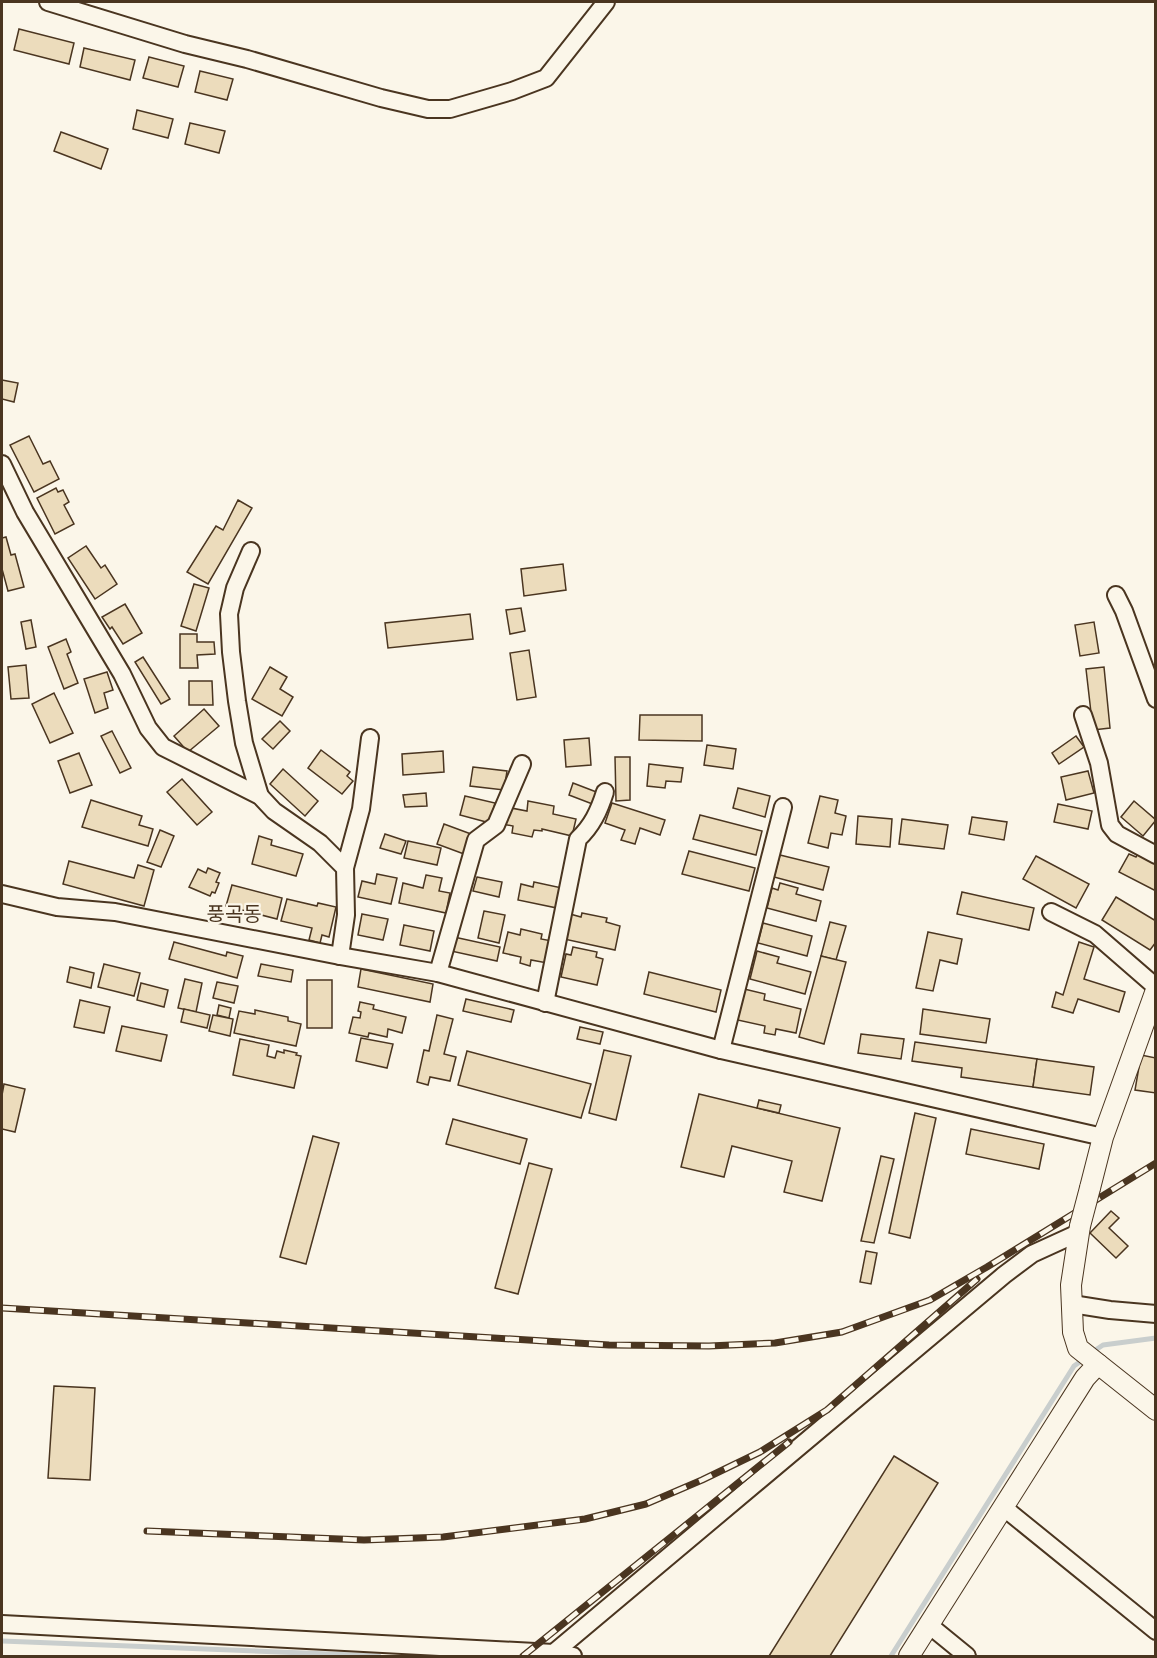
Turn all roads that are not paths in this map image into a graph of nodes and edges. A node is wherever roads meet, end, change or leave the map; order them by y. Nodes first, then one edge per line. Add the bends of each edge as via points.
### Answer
1 (48, 2) edge
2 (606, 2) edge
3 (2, 464) edge
4 (251, 551) dead end
5 (1116, 595) dead end
6 (1155, 699) edge
7 (1083, 715) dead end
8 (370, 738) dead end
9 (522, 764) dead end
10 (605, 792) dead end
11 (261, 796) junction
12 (783, 807) dead end
13 (1155, 855) edge
14 (345, 868) junction
15 (2, 894) edge
16 (1051, 912) dead end
17 (340, 956) junction
18 (438, 973) junction
19 (1155, 988) edge
20 (545, 1003) junction
21 (721, 1050) junction
22 (1103, 1137) junction
23 (1079, 1229) junction
24 (1072, 1304) junction
25 (1155, 1314) edge
26 (1096, 1362) junction
27 (1155, 1410) edge
28 (1003, 1507) junction
29 (2, 1624) edge
30 (929, 1624) junction
31 (1155, 1631) edge
32 (552, 1654) edge
33 (573, 1656) edge
34 (909, 1656) edge
35 (967, 1656) edge

1 - 2 street via 185,44 428,109 450,109 546,78
3 - 11 street via 25,512 122,674 148,728 163,747
4 - 11 street via 229,614 244,743
5 - 6 street
7 - 13 street via 1099,763 1110,825 1116,834
8 - 14 street via 361,809
9 - 18 street via 496,825 476,840
10 - 20 street via 588,829 578,839
11 - 14 street via 274,812 320,843
12 - 21 street
14 - 17 street via 346,915
15 - 17 street
16 - 19 street via 1095,934
17 - 18 street
18 - 20 street
19 - 22 street
20 - 21 street
21 - 22 street
22 - 23 street, bridge
23 - 24 street
23 - 32 street via 1032,1254 1004,1275
24 - 25 street
24 - 26 street via 1078,1348
26 - 27 street
26 - 28 street
28 - 30 street
28 - 31 street
29 - 32 street
30 - 34 street
30 - 35 street
32 - 33 street

